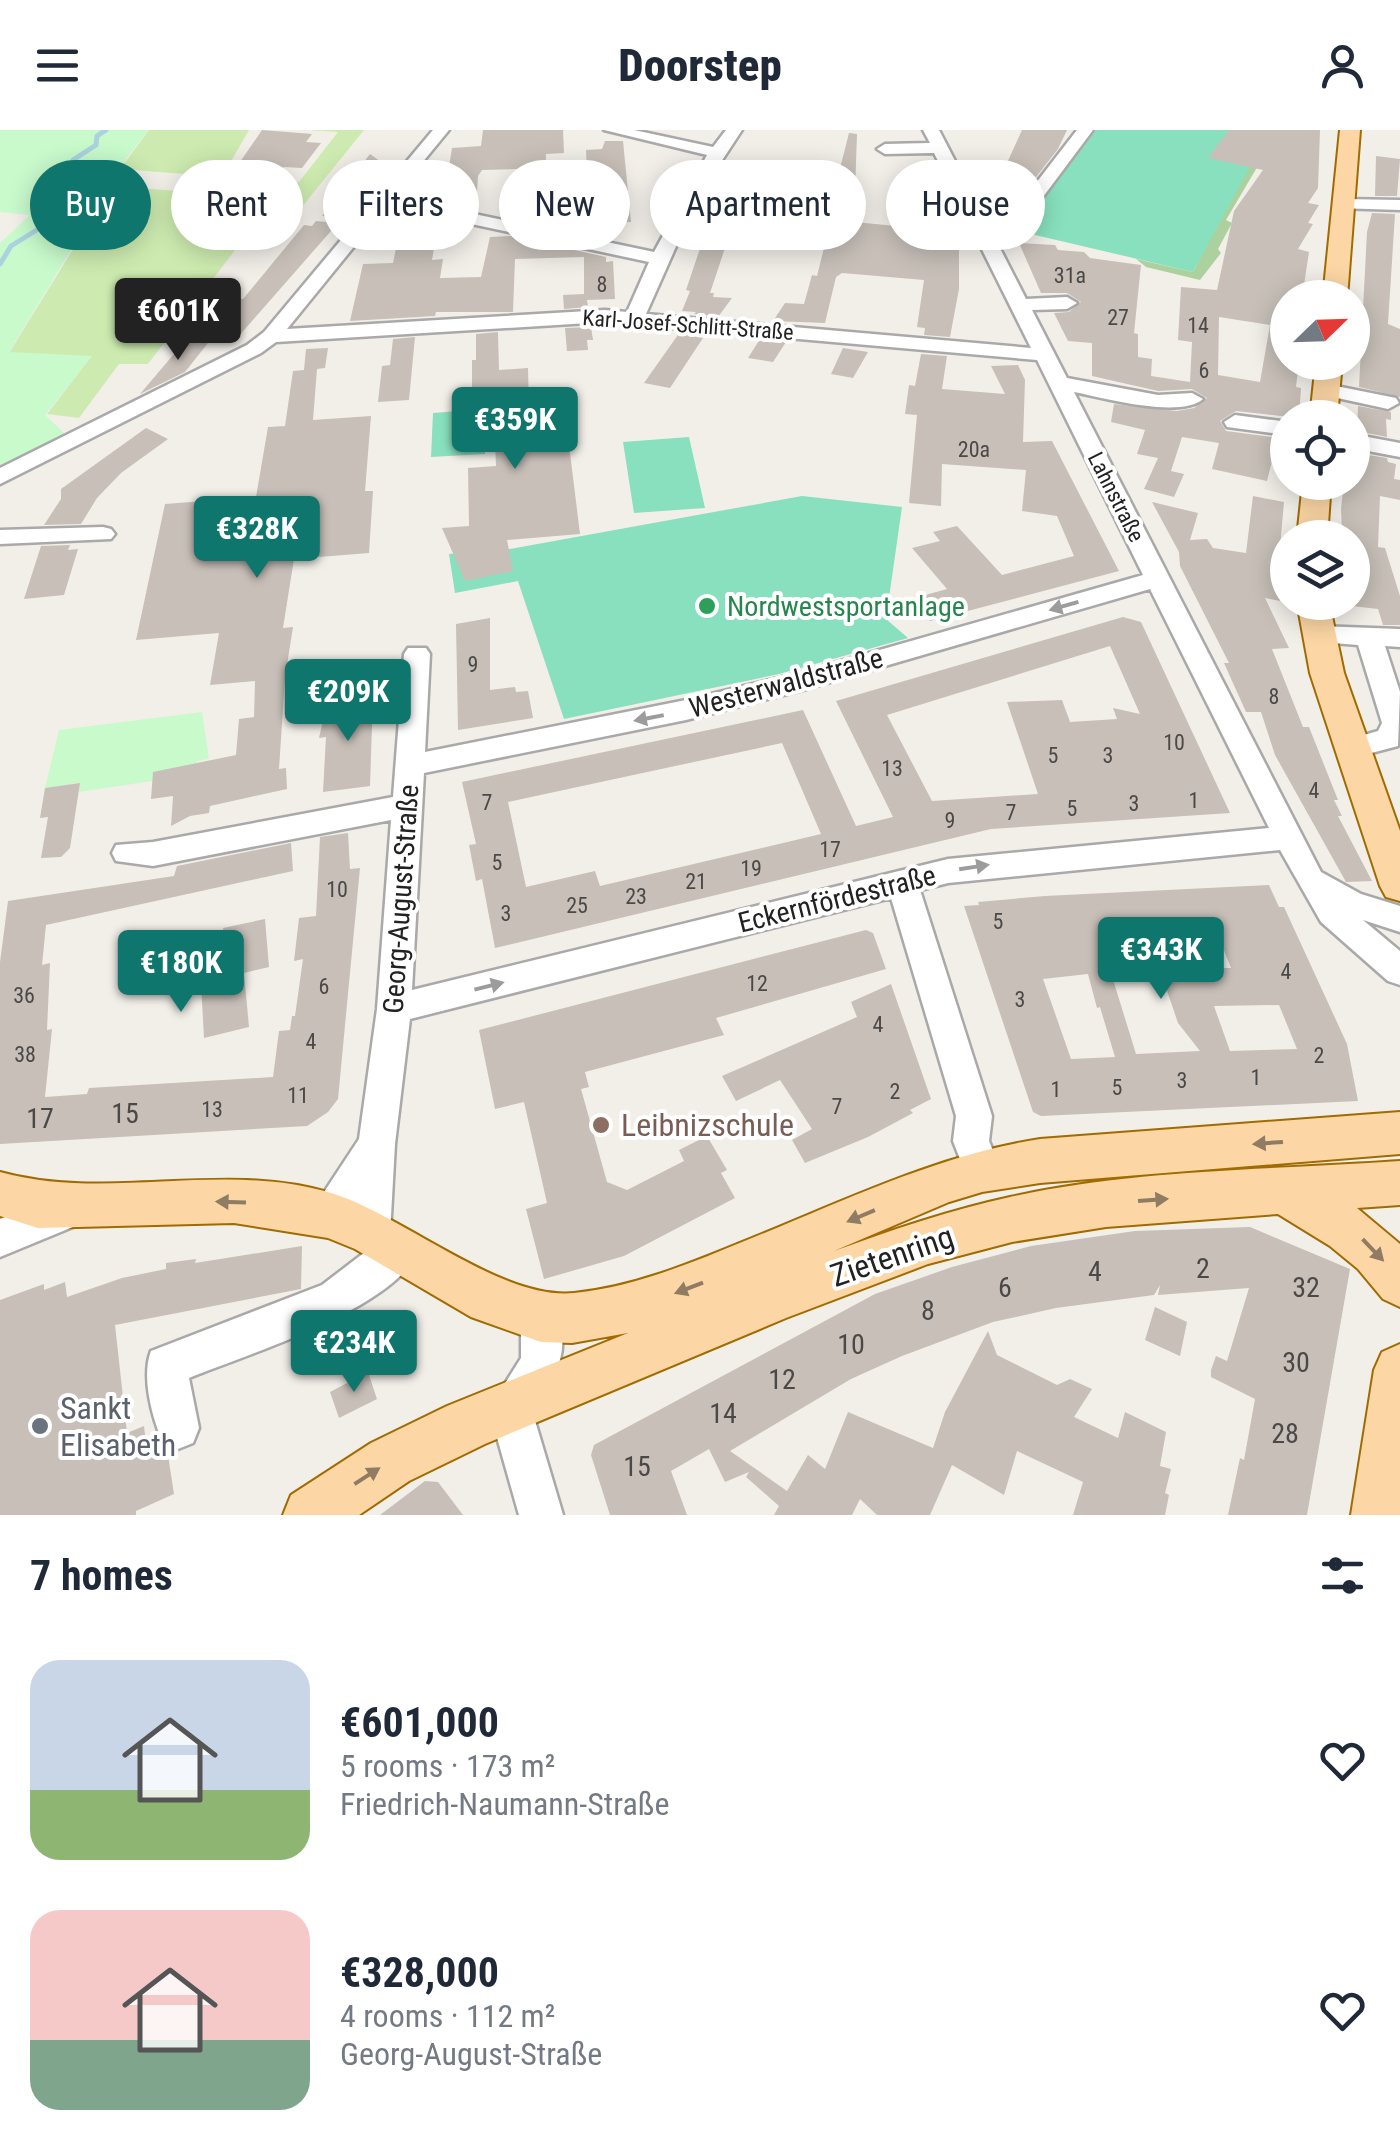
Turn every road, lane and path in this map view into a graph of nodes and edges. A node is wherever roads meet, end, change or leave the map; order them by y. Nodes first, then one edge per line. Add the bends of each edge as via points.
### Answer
1 (441, 130) edge
2 (612, 130) edge
3 (734, 130) edge
4 (931, 130) edge
5 (1085, 130) edge
6 (1350, 130) edge
7 (940, 148) junction
8 (885, 149) dead end
9 (716, 152) junction
10 (416, 160) edge
11 (946, 160) edge
12 (1045, 183) edge
13 (1343, 204) junction
14 (1400, 206) edge
15 (479, 221) edge
16 (342, 250) edge
17 (991, 250) edge
18 (660, 260) junction
19 (1337, 280) edge
20 (1068, 303) dead end
21 (1019, 305) junction
22 (634, 318) junction
23 (271, 336) junction
24 (1044, 355) junction
25 (1058, 382) junction
26 (1192, 399) dead end
27 (1388, 402) dead end
28 (1370, 403) edge
29 (1235, 422) dead end
30 (1270, 427) edge
31 (1370, 444) edge
32 (1400, 450) edge
33 (0, 477) edge
34 (103, 534) dead end
35 (0, 538) edge
36 (1158, 579) junction
37 (1316, 620) edge
38 (1319, 620) edge
39 (1369, 637) junction
40 (1400, 638) edge
41 (417, 654) dead end
42 (1341, 714) junction
43 (1360, 746) junction
44 (410, 766) junction
45 (406, 806) junction
46 (1400, 809) edge
47 (1296, 850) junction
48 (127, 853) dead end
49 (902, 882) junction
50 (1400, 886) edge
51 (1400, 919) edge
52 (1400, 971) edge
53 (394, 1009) junction
54 (1400, 1133) edge
55 (988, 1168) junction
56 (1400, 1183) edge
57 (1280, 1190) junction
58 (0, 1194) edge
59 (84, 1204) junction
60 (1012, 1219) junction
61 (367, 1232) junction
62 (0, 1238) edge
63 (1400, 1282) edge
64 (541, 1317) junction
65 (1400, 1370) edge
66 (510, 1409) junction
67 (178, 1428) dead end
68 (311, 1515) edge
69 (541, 1515) edge
70 (1378, 1515) edge

1 - 10 street
2 - 9 street
3 - 9 street
4 - 7 street, Lahnstraße
5 - 12 street
6 - 13 main road
7 - 8 street
7 - 11 street, Lahnstraße
9 - 18 street
13 - 14 street
13 - 19 main road
15 - 18 street
16 - 23 street
17 - 21 street, Lahnstraße
18 - 22 street
20 - 21 street
21 - 24 street, Lahnstraße
22 - 23 street, Karl-Josef-Schlitt-Straße
22 - 24 street, Karl-Josef-Schlitt-Straße
23 - 33 street via 233,363
24 - 25 street, Lahnstraße
25 - 26 street via 1158,401
25 - 36 street, Lahnstraße
27 - 28 street
29 - 30 street
31 - 32 street
34 - 35 street
36 -> 44 street, Westerwaldstraße via 799,682
36 - 47 street, Lahnstraße
37 - 42 main road
38 - 39 street
39 - 40 street
39 - 43 street via 1396,723 1388,739
41 - 44 street, Georg-August-Straße
42 - 43 main road
42 - 50 main road
43 - 46 main road
44 - 45 street, Georg-August-Straße
45 - 48 street via 152,854
45 - 53 street, Georg-August-Straße
49 -> 47 street, Eckernfördestraße via 990,864
47 - 51 street, Lahnstraße via 1322,886
47 - 52 street, Lahnstraße via 1332,913
53 -> 49 street, Eckernfördestraße
49 - 55 street via 974,1116 971,1141
53 - 61 street, Georg-August-Straße
54 -> 55 main road, Zietenring
55 - 60 street
55 -> 64 main road, Zietenring via 661,1299 588,1317
56 - 57 main road, Zietenring
60 -> 57 main road, Zietenring
57 -> 63 main road via 1348,1228
58 - 59 main road via 38,1206
61 -> 59 main road, Zietenring via 234,1202
59 - 62 street, Zietenring
60 - 66 main road, Zietenring via 869,1262
61 - 64 main road, Zietenring via 489,1299
61 - 67 street via 335,1300 166,1366
64 - 66 street via 544,1360
65 - 70 main road
68 -> 66 main road, Zietenring via 390,1462
66 - 69 street

